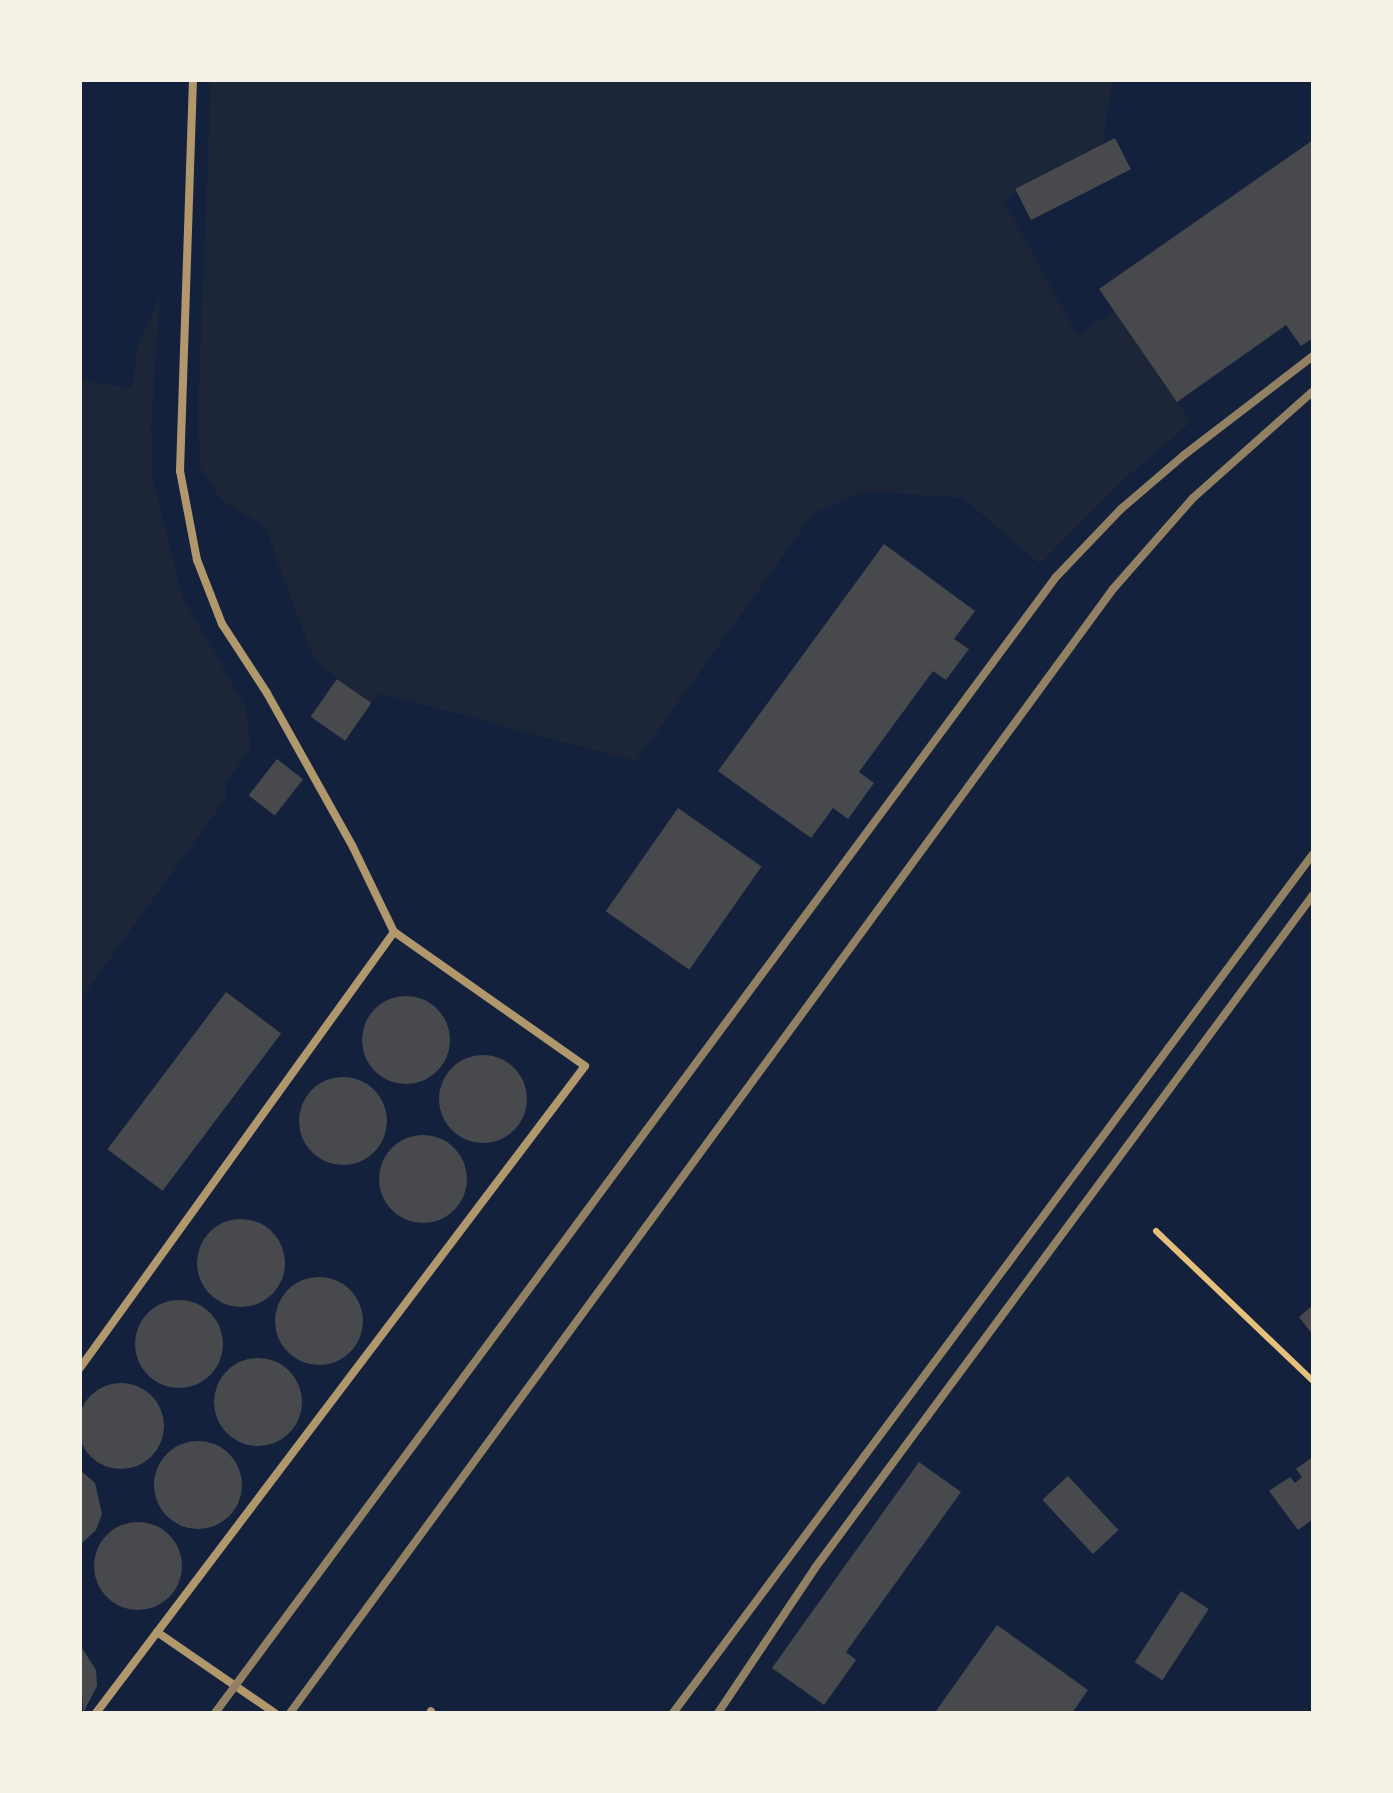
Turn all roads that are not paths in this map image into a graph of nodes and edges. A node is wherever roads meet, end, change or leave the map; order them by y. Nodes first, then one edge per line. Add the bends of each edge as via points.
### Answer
1 (193, 80) edge
2 (394, 932) junction
3 (80, 1368) edge
4 (157, 1632) junction
5 (96, 1713) edge
6 (275, 1713) edge

1 - 2 lane via 178,426 184,514 222,624 353,846
2 - 3 lane
2 - 4 lane via 585,1066
4 - 5 lane
4 - 6 lane

